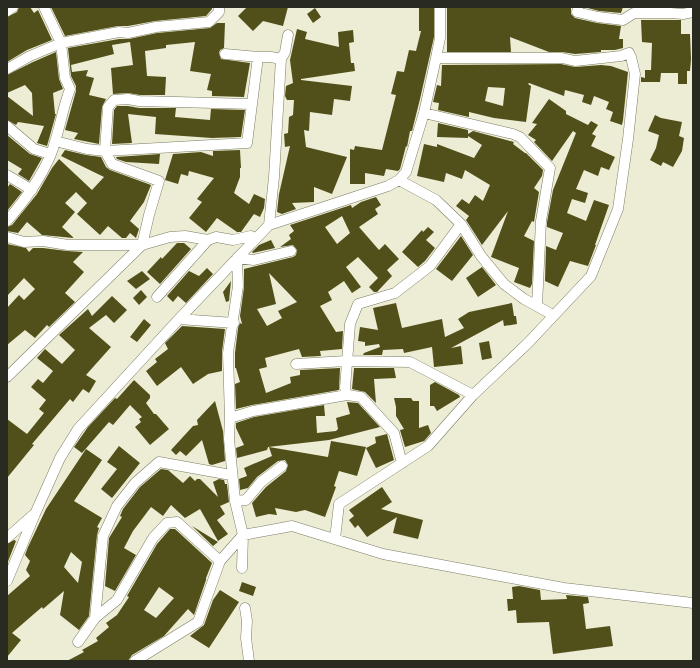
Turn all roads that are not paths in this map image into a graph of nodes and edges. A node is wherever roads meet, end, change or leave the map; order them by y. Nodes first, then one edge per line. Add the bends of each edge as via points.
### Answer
1 (13, 7) edge
2 (44, 7) edge
3 (219, 7) edge
4 (440, 7) edge
5 (578, 7) edge
6 (634, 10) edge
7 (7, 11) edge
8 (693, 12) edge
9 (288, 35) dead end
10 (61, 43) junction
11 (225, 54) dead end
12 (258, 57) junction
13 (436, 58) junction
14 (281, 59) junction
15 (7, 69) edge
16 (251, 104) junction
17 (424, 113) junction
18 (7, 126) edge
19 (55, 141) junction
20 (105, 151) junction
21 (50, 154) junction
22 (7, 175) edge
23 (399, 180) junction
24 (32, 190) junction
25 (7, 221) edge
26 (461, 224) junction
27 (269, 225) junction
28 (7, 237) edge
29 (255, 239) junction
30 (208, 240) junction
31 (142, 245) junction
32 (291, 251) dead end
33 (237, 258) junction
34 (157, 297) dead end
35 (537, 306) junction
36 (553, 315) junction
37 (179, 319) junction
38 (234, 323) junction
39 (346, 361) junction
40 (296, 364) dead end
41 (7, 377) edge
42 (347, 395) junction
43 (473, 395) junction
44 (230, 418) junction
45 (402, 463) junction
46 (282, 466) dead end
47 (231, 475) junction
48 (235, 501) junction
49 (35, 514) junction
50 (243, 535) junction
51 (7, 538) edge
52 (334, 539) junction
53 (220, 560) junction
54 (242, 568) dead end
55 (7, 581) edge
56 (693, 603) edge
57 (245, 608) dead end
58 (95, 618) junction
59 (78, 642) dead end
60 (135, 661) edge
61 (249, 661) edge

1 - 7 street
2 - 10 street
3 - 10 street via 219,12 209,22 119,32
4 - 13 street via 440,38
5 - 6 street via 577,12 623,20
6 - 8 street via 683,14
9 - 14 street
10 - 15 street
10 - 19 street via 65,78 70,89
11 - 12 street
12 - 14 street
12 - 16 street
13 - 17 street
13 - 36 street via 562,58 575,62 629,53 631,57 635,74 618,208 591,276
14 - 27 street
16 - 20 street via 247,143
16 - 20 street via 114,100 108,106
17 - 23 street via 410,162
17 - 35 street via 520,137 550,168 541,221
18 - 21 street via 34,149
19 - 20 street
19 - 21 street
20 - 31 street via 112,164 159,181
21 - 24 street
22 - 24 street
23 - 26 street via 436,200
23 - 27 street via 375,191
24 - 25 street
26 - 35 street via 481,256 504,284
26 - 39 street via 430,266 396,293 358,304 350,324
27 - 29 street
28 - 31 street via 24,242 43,241 68,245
29 - 30 street via 251,236 233,240 216,237
29 - 33 street
30 - 31 street via 185,236 170,237
30 - 34 street
31 - 41 street
32 - 33 street via 254,260
33 - 37 street
33 - 38 street via 238,286
35 - 36 street
36 - 43 street
37 - 38 street
37 - 49 street via 78,429 60,458
38 - 44 street via 228,353
39 - 40 street
39 - 42 street
39 - 43 street via 410,362
42 - 44 street via 253,411
42 - 45 street via 360,397 394,433
43 - 45 street via 428,446
44 - 47 street
45 - 52 street via 339,504
46 - 48 street via 261,482 246,500
47 - 48 street
47 - 58 street via 158,462 135,483 117,506 103,536
48 - 50 street
49 - 51 street
49 - 55 street
50 - 52 street via 292,526
50 - 53 street
50 - 54 street
52 - 56 street via 383,554 564,588
53 - 58 street via 177,522 167,523 152,538 117,600
53 - 60 street via 198,622
57 - 61 street
58 - 59 street

